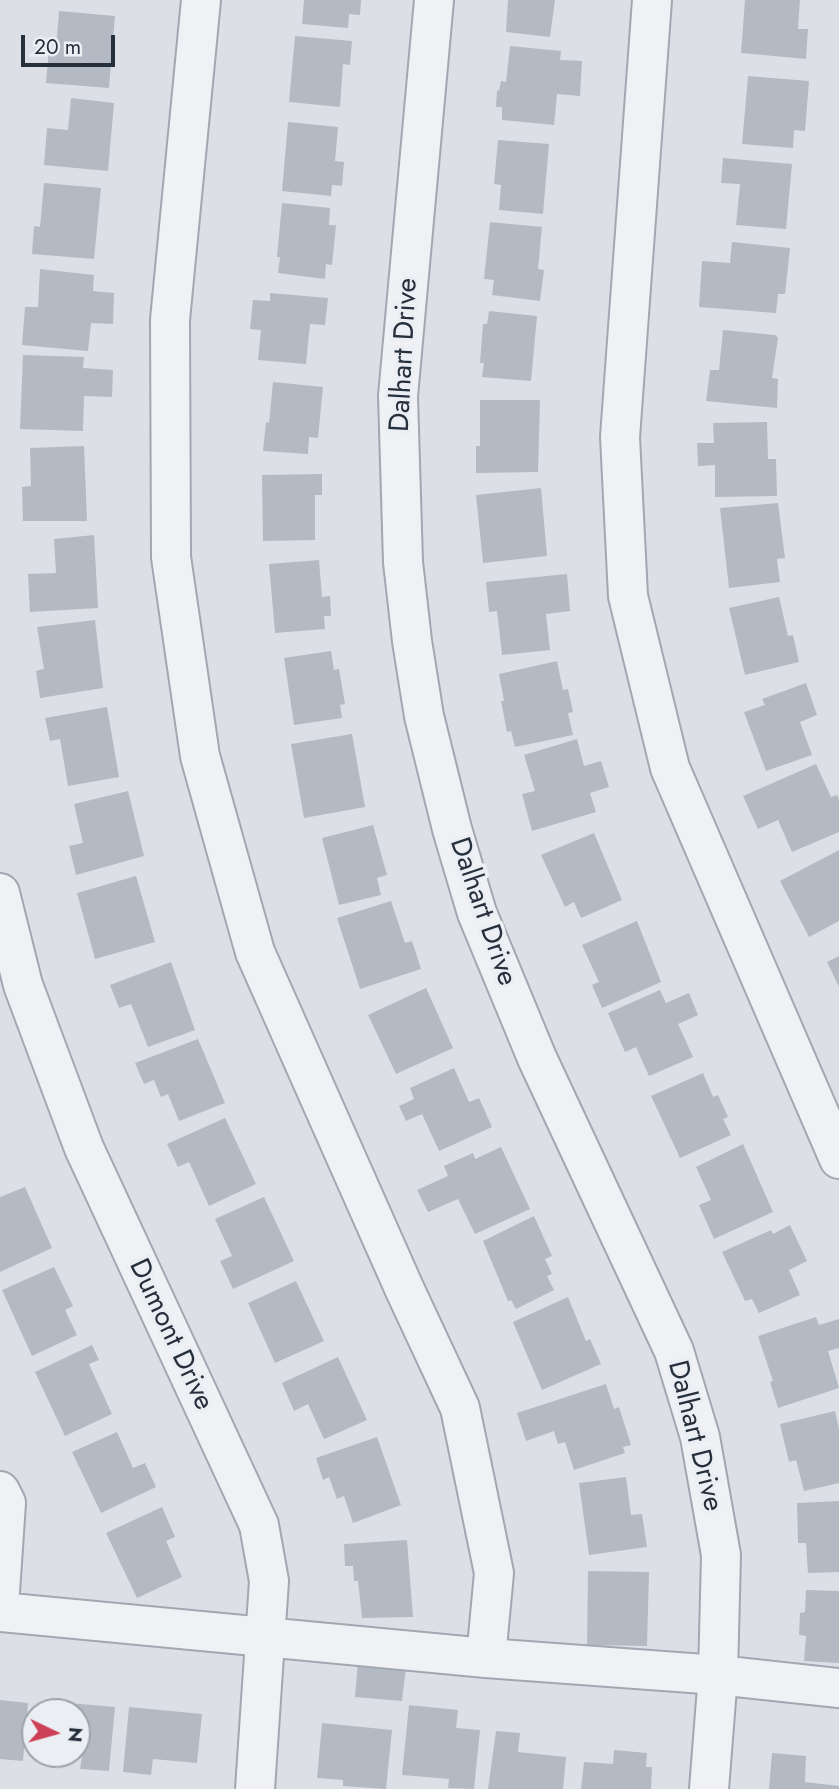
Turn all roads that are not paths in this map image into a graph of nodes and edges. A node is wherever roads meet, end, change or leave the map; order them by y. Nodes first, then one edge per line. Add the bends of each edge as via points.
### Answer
1 (201, 0) edge
2 (434, 0) edge
3 (652, 0) edge
4 (0, 893) edge
5 (839, 1159) edge
6 (0, 1491) edge
7 (0, 1592) edge
8 (0, 1612) edge
9 (267, 1636) junction
10 (486, 1658) junction
11 (718, 1675) junction
12 (839, 1688) edge
13 (255, 1789) edge
14 (709, 1789) edge

1 - 10 street via 170,320 171,558 200,756 255,951 460,1408 494,1573
2 - 11 street, Dalhart Drive via 398,396 403,562 424,716 477,913 537,1058 674,1351 700,1437 721,1555
3 - 5 street via 620,437 628,596 670,768
4 - 9 street, Dumont Drive via 23,985 84,1148 259,1525 269,1581
6 - 7 street via 6,1503
8 - 9 street
9 - 10 street
9 - 13 street, Dumont Drive
10 - 11 street
11 - 12 street
11 - 14 street, Dalhart Drive

